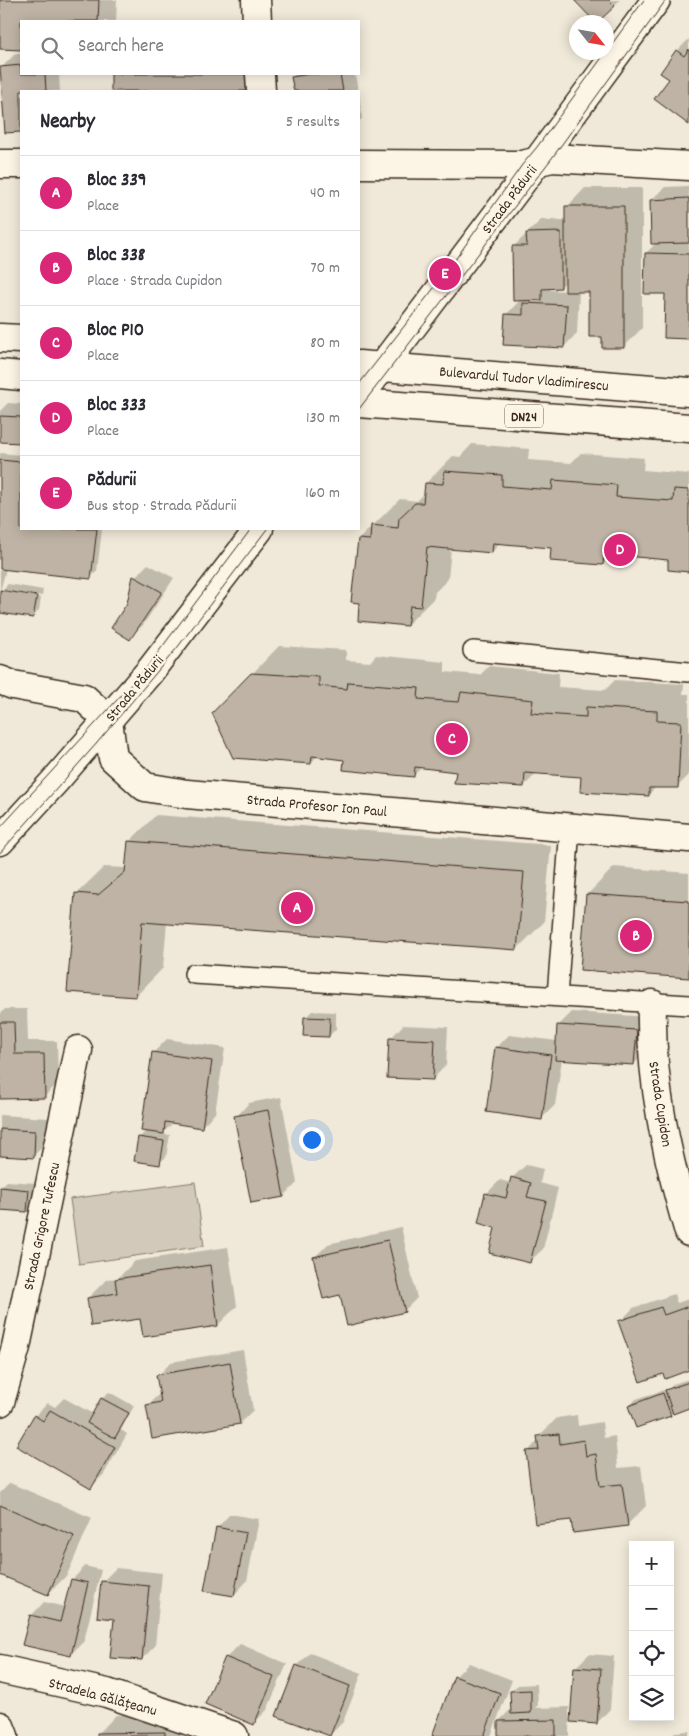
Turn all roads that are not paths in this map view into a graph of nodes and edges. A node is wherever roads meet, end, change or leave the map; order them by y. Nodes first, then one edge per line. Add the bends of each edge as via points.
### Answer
1 (256, 0) edge
2 (656, 0) edge
3 (257, 20) edge
4 (260, 75) edge
5 (261, 90) edge
6 (536, 163) junction
7 (0, 164) edge
8 (20, 164) edge
9 (360, 164) edge
10 (689, 166) edge
11 (0, 338) edge
12 (20, 339) edge
13 (370, 366) edge
14 (0, 374) edge
15 (20, 376) edge
16 (689, 392) edge
17 (360, 393) edge
18 (360, 403) edge
19 (689, 428) edge
20 (258, 530) edge
21 (473, 651) dead end
22 (689, 672) edge
23 (0, 680) edge
24 (108, 720) junction
25 (570, 828) junction
26 (689, 832) edge
27 (689, 838) edge
28 (0, 841) edge
29 (194, 974) dead end
30 (557, 996) junction
31 (652, 1004) junction
32 (689, 1005) edge
33 (78, 1050) dead end
34 (689, 1232) edge
35 (0, 1402) edge
36 (0, 1669) edge
37 (0, 1726) edge
38 (4, 1736) edge
39 (234, 1736) edge

1 - 3 street
2 - 6 street, Strada Pădurii
4 - 5 street
6 - 9 street
6 - 10 street via 552,158
6 - 13 street, Strada Pădurii
7 - 8 street
11 - 12 street
13 - 16 street, Bulevardul Tudor Vladimirescu
13 - 17 street, Strada Pădurii
14 - 15 street
18 - 19 street, DN24
20 - 24 street, Strada Pădurii via 150,671
21 - 22 lane
23 - 24 street via 84,698
24 - 25 street, Strada Profesor Ion Paul via 114,758 145,787 187,794
24 - 28 street, Strada Pădurii
25 - 27 street, Strada Profesor Ion Paul
25 - 30 lane
26 - 27 lane
29 - 30 lane
30 - 31 lane
31 - 32 lane
31 - 34 street, Strada Cupidon via 651,1039 657,1095 677,1192
33 - 35 street, Strada Grigore Tufescu via 16,1347
36 - 39 street, Stradela Gălățeanu via 107,1693
37 - 38 street

